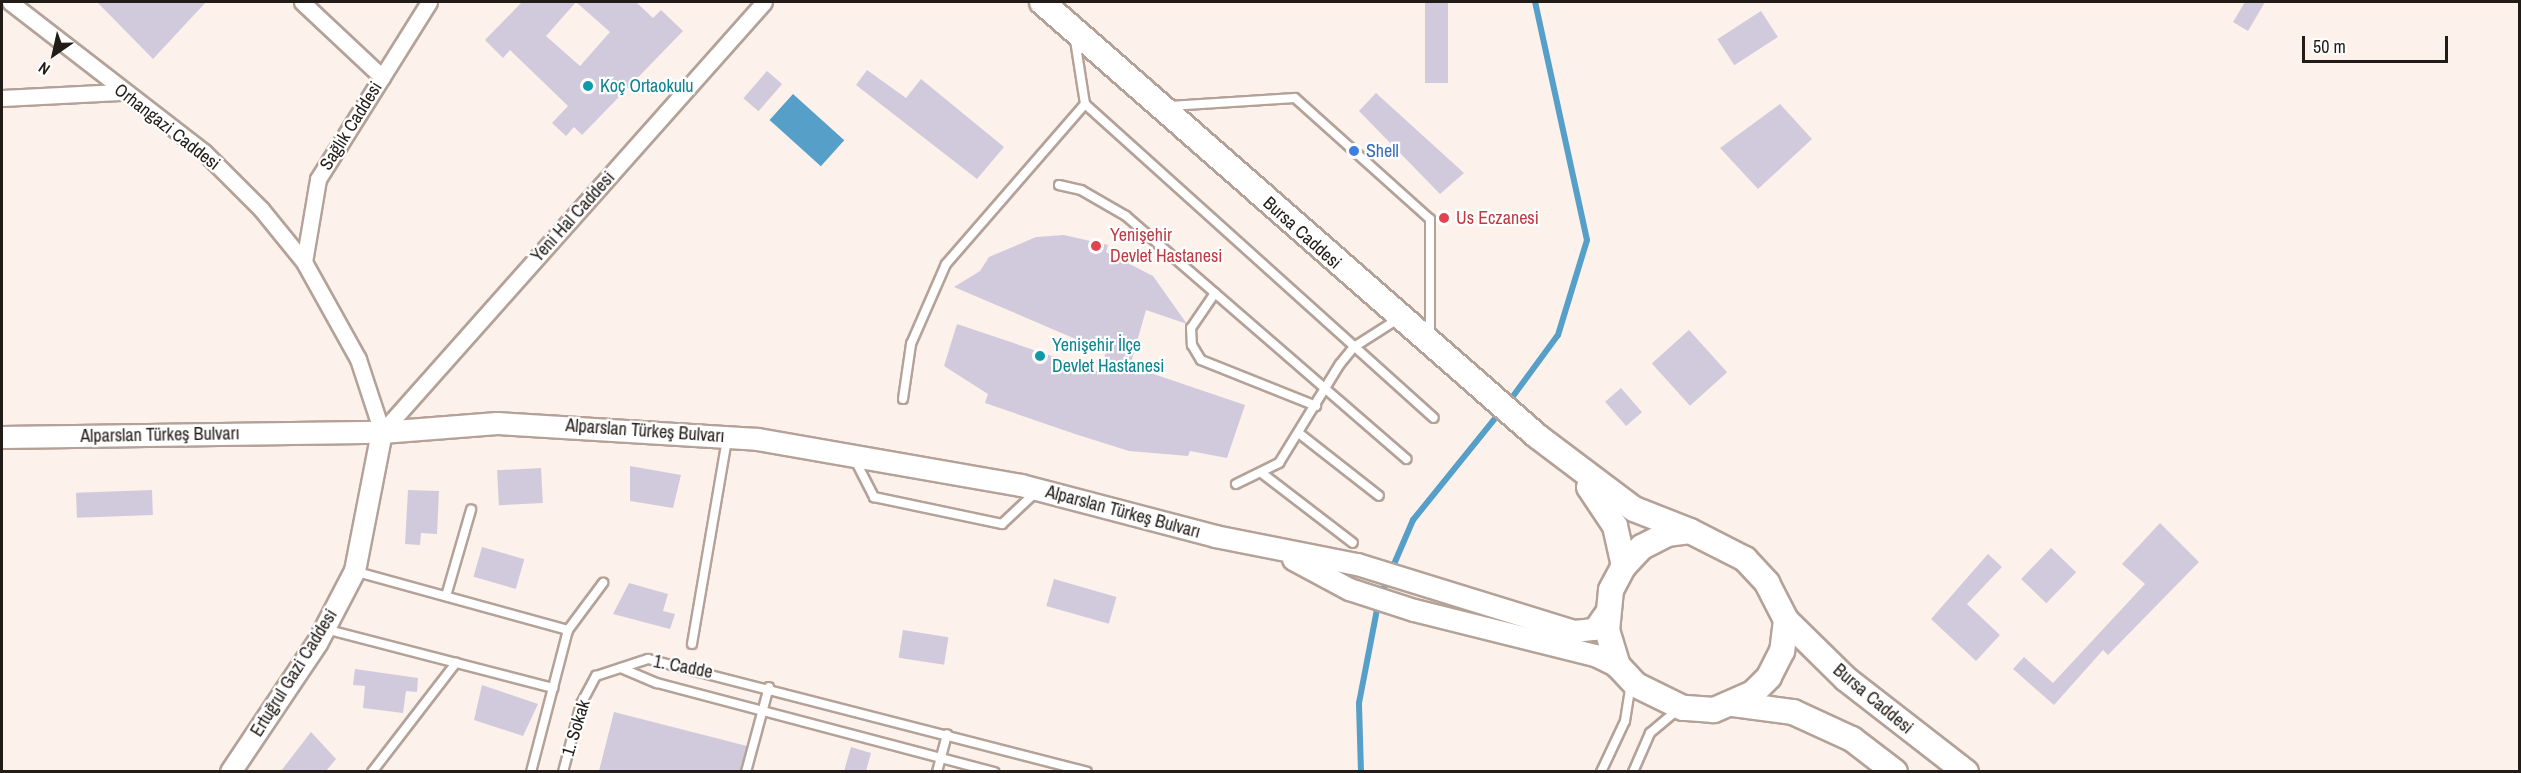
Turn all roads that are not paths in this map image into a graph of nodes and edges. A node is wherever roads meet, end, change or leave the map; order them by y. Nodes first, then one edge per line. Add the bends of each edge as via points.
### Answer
1 (10, 2) edge
2 (302, 2) edge
3 (429, 2) edge
4 (764, 2) edge
5 (1042, 2) edge
6 (1073, 29) junction
7 (382, 77) junction
8 (120, 92) junction
9 (2, 98) edge
10 (1085, 104) junction
11 (1161, 106) junction
12 (1059, 185) dead end
13 (304, 262) junction
14 (1215, 293) junction
15 (1398, 319) junction
16 (1430, 346) junction
17 (1354, 347) junction
18 (1323, 389) junction
19 (903, 399) dead end
20 (1316, 406) junction
21 (1434, 418) dead end
22 (381, 432) junction
23 (1300, 434) junction
24 (727, 436) junction
25 (2, 437) edge
26 (851, 453) junction
27 (1407, 459) dead end
28 (1566, 459) junction
29 (1263, 474) junction
30 (1236, 484) dead end
31 (1038, 490) junction
32 (1379, 496) dead end
33 (471, 510) dead end
34 (1690, 531) junction
35 (1277, 550) junction
36 (1355, 554) junction
37 (1624, 566) junction
38 (355, 571) junction
39 (603, 583) dead end
40 (446, 596) junction
41 (1606, 612) junction
42 (1786, 620) junction
43 (325, 629) junction
44 (568, 630) junction
45 (692, 644) dead end
46 (456, 663) junction
47 (621, 668) junction
48 (1624, 673) junction
49 (769, 687) junction
50 (553, 688) junction
51 (1733, 704) junction
52 (1683, 708) junction
53 (762, 711) junction
54 (947, 734) junction
55 (941, 757) junction
56 (231, 771) edge
57 (372, 771) edge
58 (531, 771) edge
59 (563, 771) edge
60 (746, 771) edge
61 (937, 771) edge
62 (994, 771) edge
63 (1087, 771) edge
64 (1601, 771) edge
65 (1633, 771) edge
66 (1894, 771) edge
67 (1966, 771) edge

1 - 8 street, Orhangazi Caddesi
2 - 7 street
3 - 7 street, Sağlık Caddesi
4 - 22 street, Yeni Hal Caddesi
5 - 6 main road, Bursa Caddesi
6 - 10 lane
6 - 11 main road, Bursa Caddesi
7 - 13 street, Sağlık Caddesi via 318,179
8 - 9 street
8 - 13 street, Orhangazi Caddesi via 204,152 261,209
10 - 17 lane
10 - 19 lane via 946,264 911,344
11 - 15 main road, Bursa Caddesi
11 - 16 lane via 1295,98 1329,128 1430,219
12 - 14 lane via 1081,190 1126,216
13 - 22 street, Orhangazi Caddesi via 358,359
14 - 18 lane
14 - 20 lane via 1191,328 1192,345 1201,360
15 - 16 main road, Bursa Caddesi
15 - 17 lane
16 - 28 main road, Bursa Caddesi
17 - 18 lane
17 - 21 lane
18 - 20 lane
18 - 27 lane
20 - 23 lane
22 - 24 main road, Alparslan Türkeş Bulvarı via 497,423
22 - 25 main road, Alparslan Türkeş Bulvarı
22 - 38 street, Ertuğrul Gazi Caddesi
23 - 29 lane via 1284,458
23 - 32 lane
24 - 26 main road, Alparslan Türkeş Bulvarı
24 - 45 lane
26 - 31 main road, Alparslan Türkeş Bulvarı
26 - 31 lane via 874,498 1002,524
28 - 34 main road, Bursa Caddesi via 1634,509
28 - 37 main road, Bursa Caddesi via 1604,504
29 - 30 lane
29 - 36 lane
31 - 35 main road, Alparslan Türkeş Bulvarı
33 - 40 lane
34 - 37 main road via 1667,534 1642,547
34 - 42 main road via 1745,559 1767,583
35 - 36 main road, Alparslan Türkeş Bulvarı
35 - 48 main road, Alparslan Türkeş Bulvarı via 1349,589 1414,610 1595,655
36 - 41 main road, Alparslan Türkeş Bulvarı via 1419,582 1574,631 1594,629
37 - 41 main road
38 - 40 lane
38 - 43 street, Ertuğrul Gazi Caddesi
39 - 44 lane
40 - 44 lane
41 - 48 main road
42 - 51 main road via 1782,651 1769,677
42 - 67 main road, Bursa Caddesi via 1846,679
43 - 46 lane
43 - 56 street, Ertuğrul Gazi Caddesi
44 - 50 lane
46 - 50 lane
46 - 57 lane
47 - 49 lane, 1. Cadde via 648,659
47 - 53 lane, 1. Cadde
47 - 59 lane, 1. Sokak via 596,676 581,704
48 - 52 main road
48 - 64 lane via 1625,721
49 - 53 lane
49 - 54 lane, 1. Cadde
50 - 58 lane
51 - 52 main road via 1714,710
51 - 66 main road via 1793,712 1852,739
52 - 65 lane via 1664,716 1650,733
53 - 55 lane, 1. Cadde
53 - 60 lane
54 - 55 lane
54 - 63 lane, 1. Cadde
55 - 61 lane
55 - 62 lane, 1. Cadde

